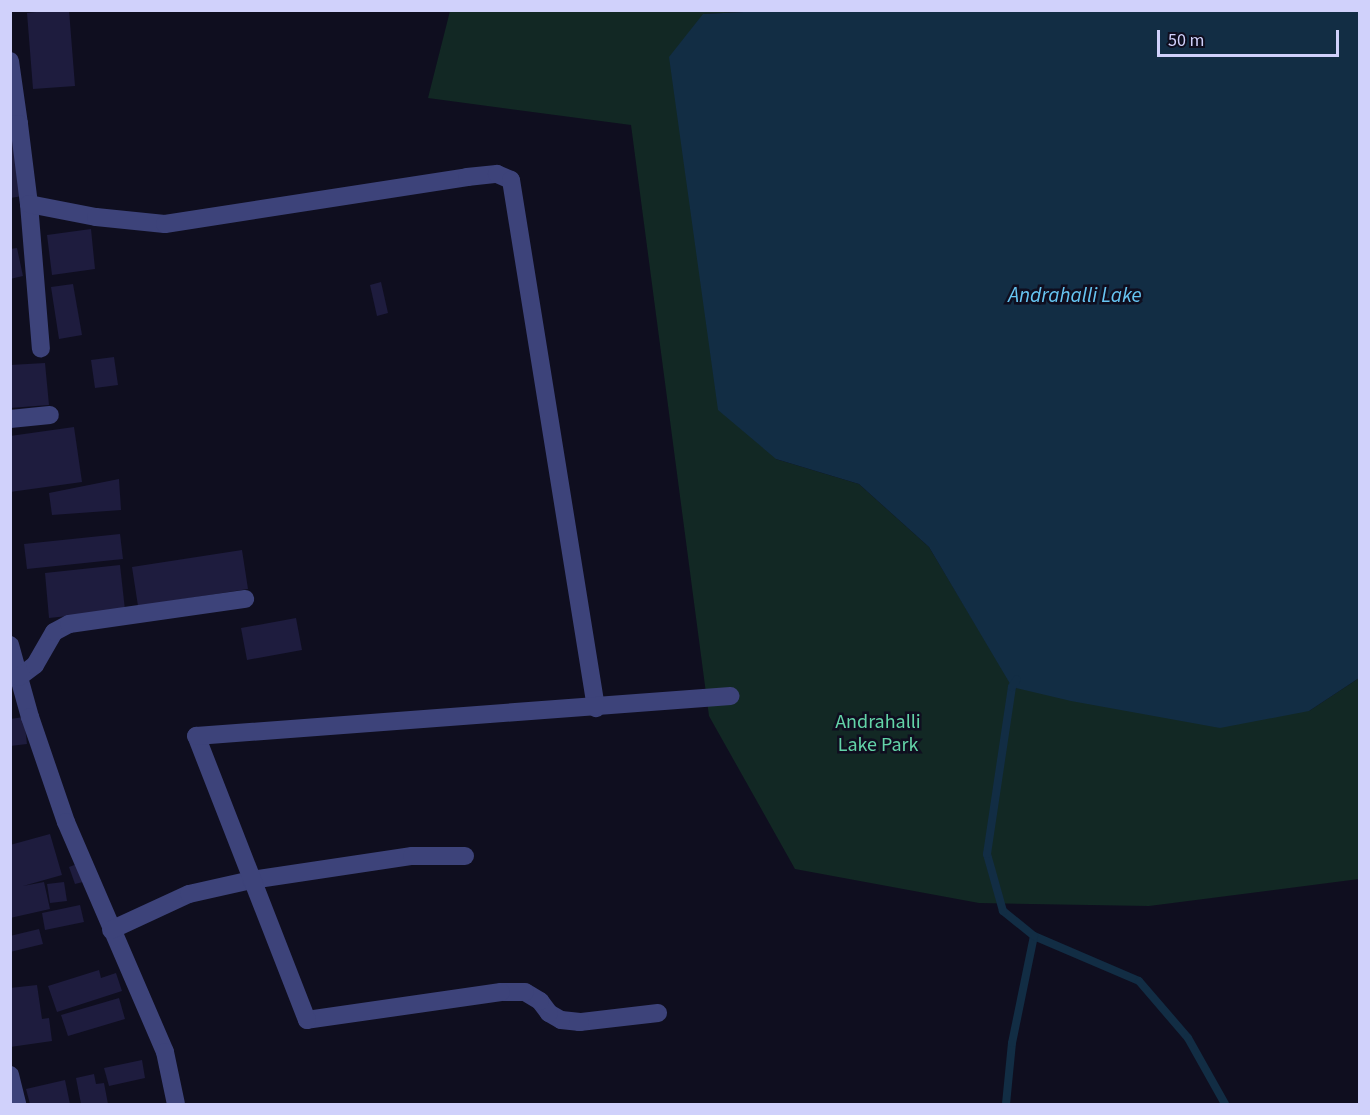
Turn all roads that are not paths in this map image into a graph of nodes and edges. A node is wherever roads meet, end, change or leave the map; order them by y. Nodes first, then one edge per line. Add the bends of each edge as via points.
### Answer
1 (10, 61) edge
2 (15, 124) edge
3 (29, 204) junction
4 (41, 349) dead end
5 (50, 415) dead end
6 (10, 419) edge
7 (245, 599) dead end
8 (10, 645) edge
9 (19, 677) junction
10 (731, 696) dead end
11 (596, 708) junction
12 (465, 856) dead end
13 (251, 880) junction
14 (111, 930) junction
15 (658, 1013) dead end
16 (10, 1075) edge
17 (17, 1104) edge
18 (176, 1104) edge

1 - 2 street
2 - 3 street
3 - 4 street
3 - 11 street via 165,225 467,177 497,174 512,180
5 - 6 street
7 - 9 street via 69,624 54,632 35,665
8 - 9 street
9 - 14 street via 66,822
10 - 11 street
11 - 13 street via 196,736
12 - 13 street via 412,856
13 - 14 street via 189,894
13 - 15 street via 307,1020 501,992 525,992 561,1020 580,1022
14 - 18 street via 165,1052
16 - 17 street

